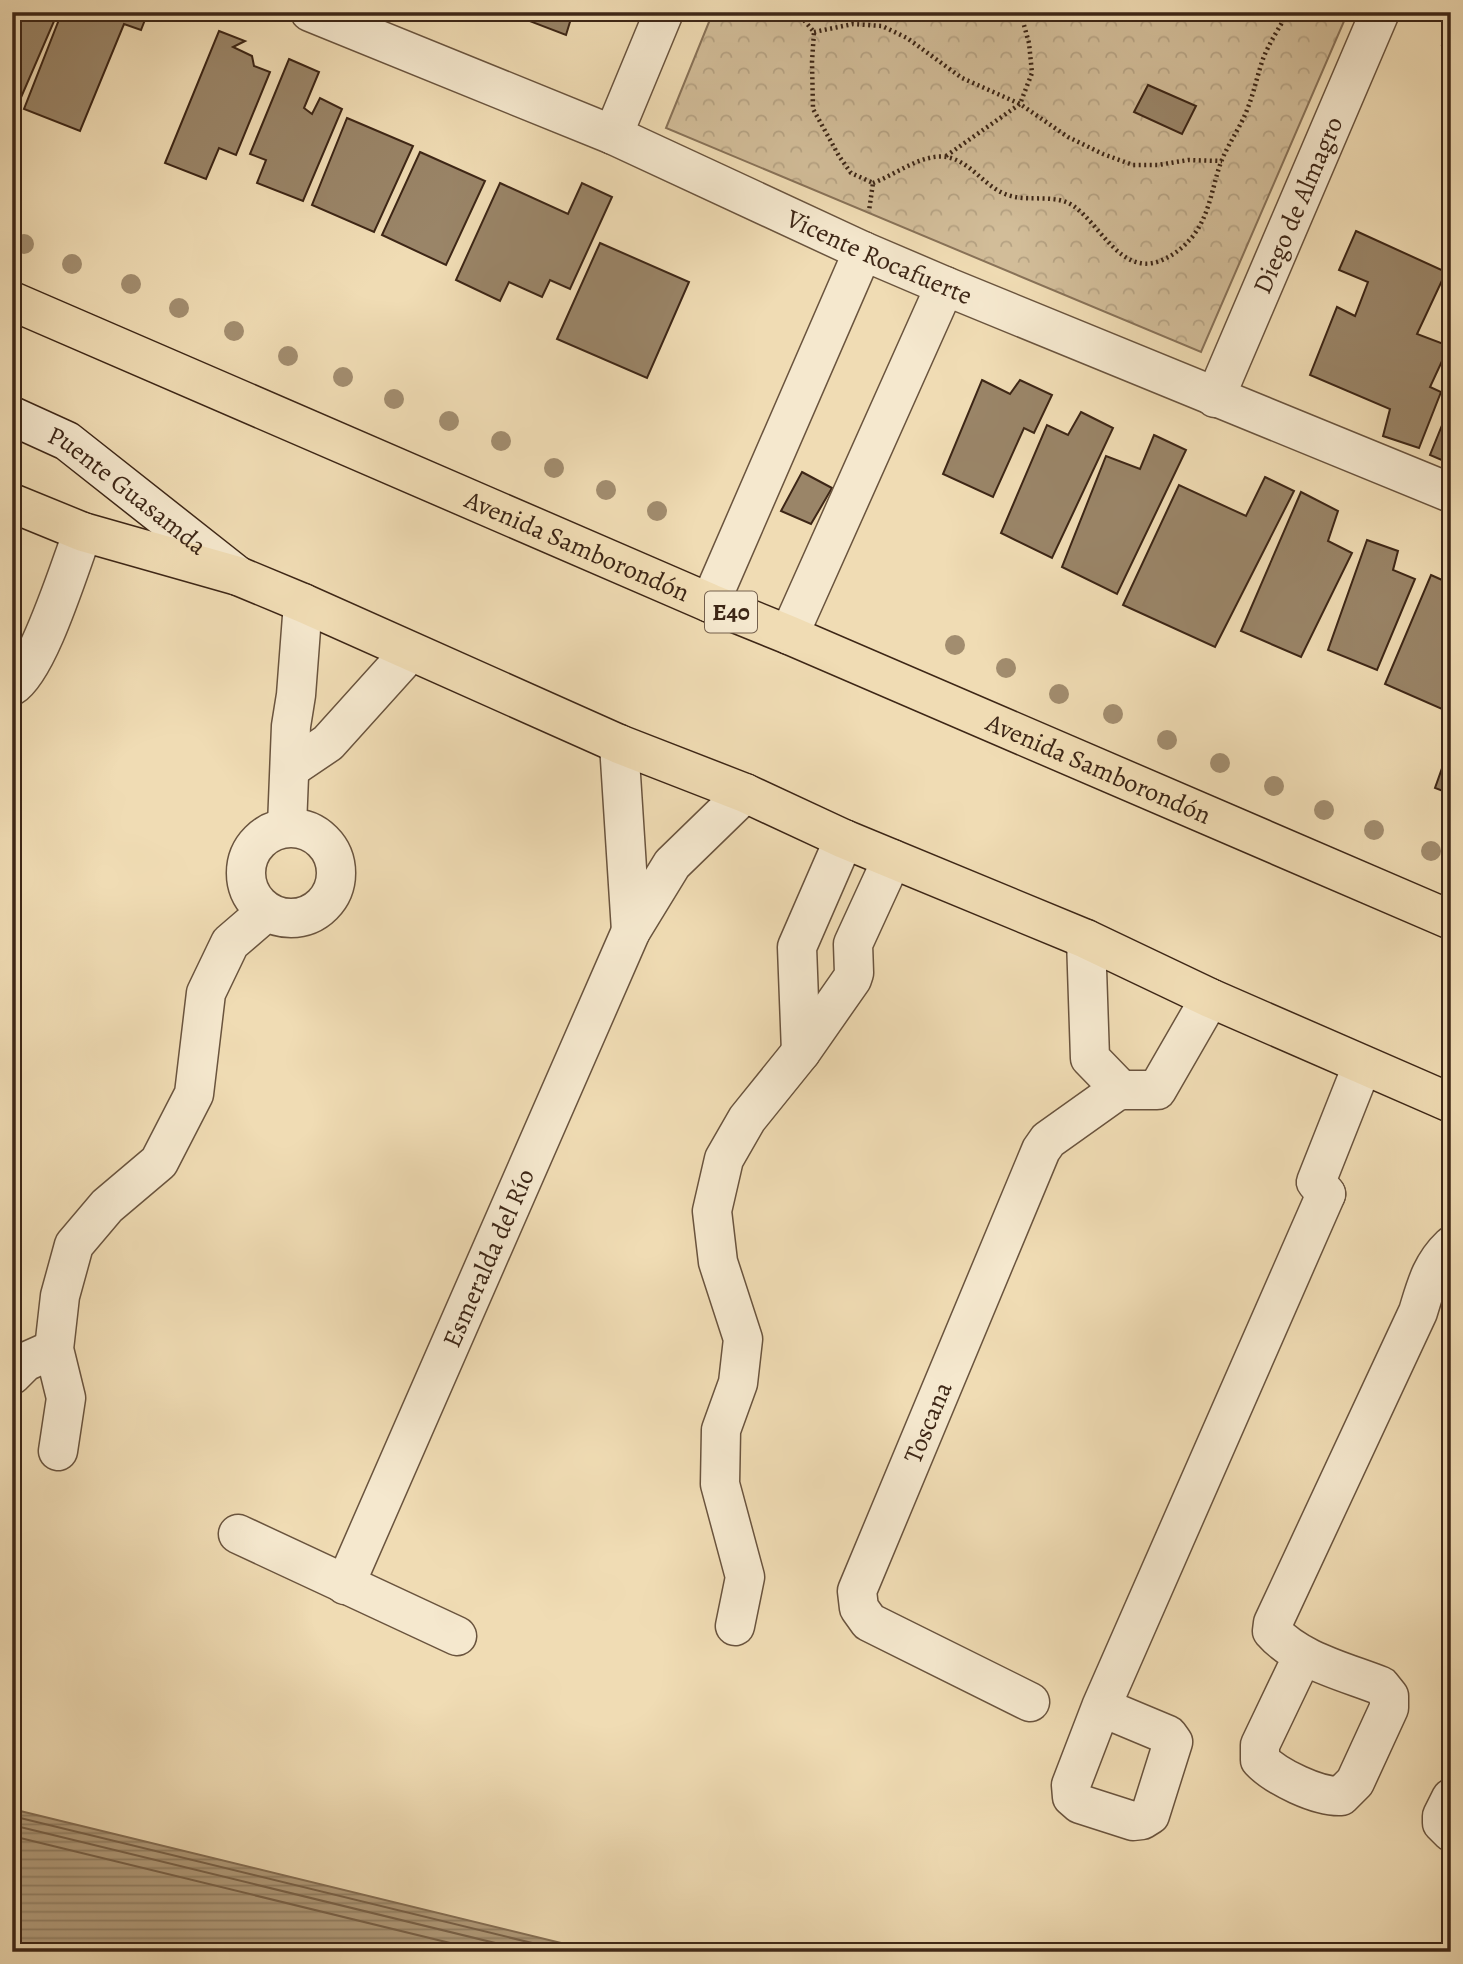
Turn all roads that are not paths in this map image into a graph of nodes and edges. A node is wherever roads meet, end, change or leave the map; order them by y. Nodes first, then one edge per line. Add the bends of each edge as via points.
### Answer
1 (310, 12) edge
2 (664, 12) edge
3 (1380, 12) edge
4 (613, 135) junction
5 (863, 251) junction
6 (945, 286) junction
7 (12, 301) edge
8 (1215, 398) junction
9 (12, 416) edge
10 (1451, 494) edge
11 (12, 503) edge
12 (83, 532) junction
13 (238, 576) junction
14 (303, 603) junction
15 (710, 604) junction
16 (789, 635) junction
17 (410, 653) junction
18 (12, 686) edge
19 (296, 695) junction
20 (348, 720) junction
21 (619, 744) junction
22 (291, 768) junction
23 (745, 793) junction
24 (287, 826) junction
25 (626, 829) junction
26 (844, 839) junction
27 (684, 852) junction
28 (892, 859) junction
29 (266, 912) junction
30 (811, 918) junction
31 (1451, 920) edge
32 (631, 931) junction
33 (855, 939) junction
34 (1086, 939) junction
35 (1210, 998) junction
36 (801, 1052) junction
37 (1373, 1071) junction
38 (1121, 1090) junction
39 (1451, 1103) edge
40 (1451, 1246) edge
41 (1451, 1281) edge
42 (1418, 1312) junction
43 (54, 1349) junction
44 (12, 1375) edge
45 (58, 1451) dead end
46 (238, 1534) dead end
47 (345, 1584) junction
48 (735, 1626) dead end
49 (457, 1636) dead end
50 (1303, 1655) dead end
51 (1030, 1702) dead end
52 (1101, 1707) dead end
53 (1451, 1798) edge
54 (1451, 1832) edge

1 - 4 street, Vicente Rocafuerte
2 - 4 street
3 - 8 street, Diego de Almagro
4 - 5 street, Vicente Rocafuerte
5 - 6 street, Vicente Rocafuerte
5 - 15 street
6 - 8 street, Vicente Rocafuerte
6 - 16 street
7 - 15 highway, Avenida Samborondón / E40
8 - 10 street, Vicente Rocafuerte
9 - 13 street, Puente Guasamda via 67,441
11 - 12 highway
12 - 13 highway
12 - 18 street via 38,649
13 - 14 highway
14 - 17 highway
14 - 19 street
15 - 16 highway, Avenida Samborondón / E40
16 - 31 highway, Avenida Samborondón / E40
17 - 20 street
17 - 21 highway
19 - 20 street
19 - 22 street
20 - 22 street via 328,743
21 - 23 highway
21 - 25 street, Esmeralda del Río
22 - 24 street
23 - 26 highway
23 - 27 street, Esmeralda del Río
24 - 29 street via 261,837 246,862 248,891
24 - 29 street via 316,832 335,854 337,884 321,908 295,920
25 - 27 street
25 - 32 street, Esmeralda del Río
26 - 28 highway
26 - 30 street
27 - 32 street, Esmeralda del Río
28 - 33 street
28 - 34 highway
29 - 43 street via 230,943 206,993 194,1094 159,1162 107,1206 74,1245 60,1296
30 - 33 street
30 - 36 street via 797,947
32 - 47 street, Esmeralda del Río
33 - 36 street via 852,979
34 - 35 highway
34 - 38 street via 1090,1058
35 - 37 highway
35 - 38 street via 1157,1090
36 - 48 street via 747,1119 724,1159 712,1211 718,1262 743,1339 738,1383 721,1430 720,1485 745,1577
37 - 39 highway
37 - 52 street via 1316,1182 1326,1194
38 - 51 street, Toscana via 1048,1140 1041,1150 857,1591 859,1608 869,1622
40 - 42 street via 1438,1258
41 - 42 street
42 - 50 street via 1273,1623 1278,1638
43 - 44 street via 25,1362
43 - 45 street via 66,1398
46 - 47 street
47 - 49 street
53 - 54 street via 1442,1816

